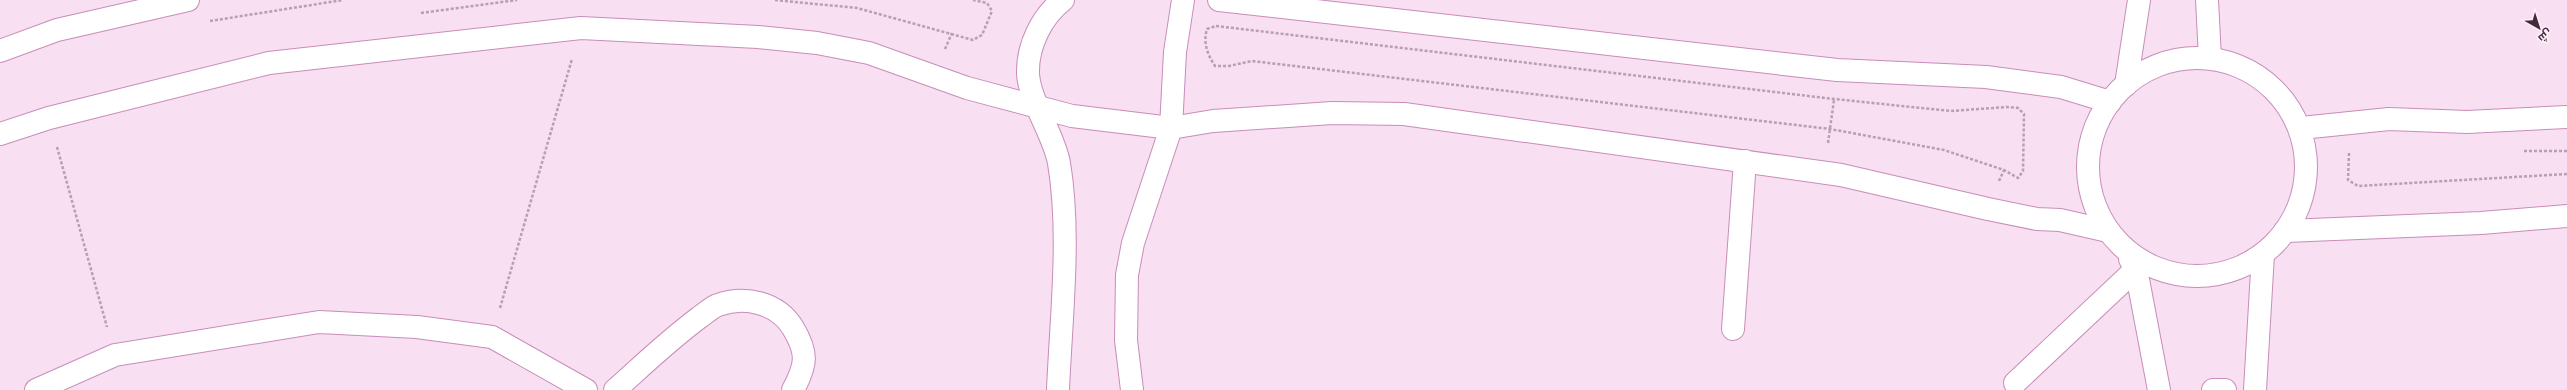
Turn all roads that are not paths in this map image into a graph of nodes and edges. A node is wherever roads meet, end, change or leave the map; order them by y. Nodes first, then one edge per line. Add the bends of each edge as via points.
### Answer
1 (188, 0) edge
2 (1063, 0) edge
3 (1183, 0) edge
4 (1219, 0) edge
5 (2140, 0) edge
6 (2207, 0) edge
7 (0, 50) edge
8 (2210, 58) junction
9 (2126, 85) junction
10 (2110, 102) junction
11 (1038, 107) junction
12 (2567, 118) edge
13 (1171, 128) junction
14 (2302, 128) junction
15 (0, 134) edge
16 (1745, 161) junction
17 (2567, 216) edge
18 (2108, 231) junction
19 (2285, 231) junction
20 (2263, 254) junction
21 (2132, 261) junction
22 (1733, 329) dead end
23 (2015, 383) dead end
24 (36, 390) edge
25 (586, 390) edge
26 (615, 390) edge
27 (793, 390) edge
28 (1058, 390) edge
29 (1132, 390) edge
30 (2159, 390) edge
31 (2213, 390) edge
32 (2225, 390) edge
33 (2255, 390) edge

1 - 7 street via 58,30
2 - 11 street via 1050,10 1033,40 1028,74
3 - 13 street via 1182,24 1175,52
4 - 10 street via 1837,70 1986,77 2061,87
5 - 9 street
6 - 8 street
8 - 9 street via 2187,58 2165,63 2144,72
8 - 14 street via 2235,64 2258,76 2278,93
9 - 10 street
10 - 18 street via 2096,126 2088,180 2096,207
11 - 13 street via 1072,116
11 - 15 street via 967,88 869,53 817,43 758,37 581,28 269,63 48,118
11 - 28 street via 1059,161 1063,208
12 - 14 street via 2467,122 2389,119
13 - 16 street via 1213,121 1332,113 1404,114
13 - 29 street via 1133,243 1127,275 1126,340
14 - 19 street via 2306,174 2300,204
16 - 18 street via 1825,173 1988,209 2037,219 2060,220
16 - 22 street
17 - 19 street via 2481,223
18 - 21 street
19 - 20 street
20 - 21 street via 2236,269 2206,276 2175,274
20 - 33 street
21 - 23 street
21 - 30 street
24 - 25 street via 115,354 319,322 417,327 492,337
26 - 27 street via 690,324 717,305 742,300 770,305 788,320 805,353 801,374
31 - 32 street

